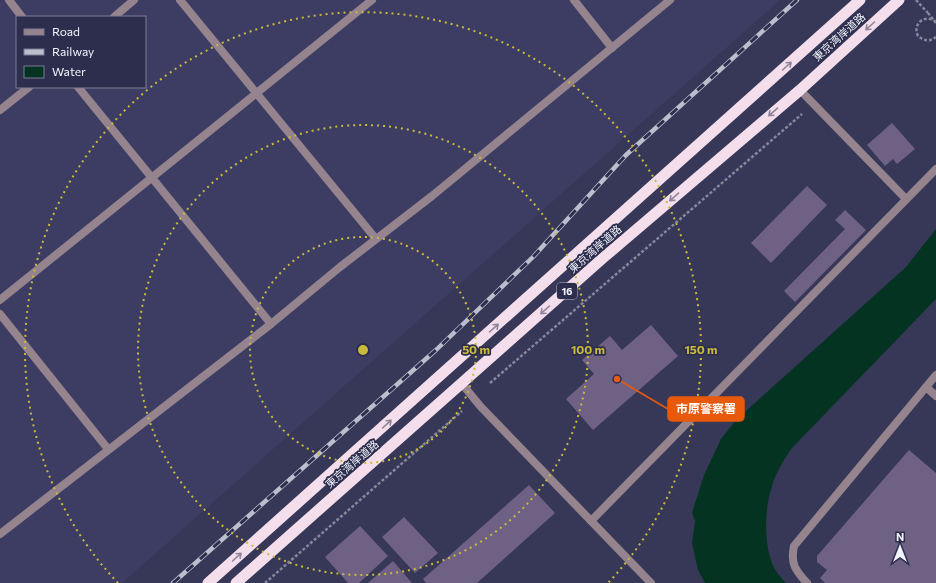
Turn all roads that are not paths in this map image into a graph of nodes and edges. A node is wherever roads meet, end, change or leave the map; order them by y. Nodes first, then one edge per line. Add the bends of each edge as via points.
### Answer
1 (9, 0) edge
2 (134, 0) edge
3 (180, 0) edge
4 (372, 0) edge
5 (574, 0) edge
6 (670, 0) edge
7 (860, 0) edge
8 (899, 0) edge
9 (21, 16) edge
10 (115, 16) edge
11 (612, 48) junction
12 (28, 88) edge
13 (79, 88) edge
14 (800, 90) junction
15 (256, 93) junction
16 (0, 110) edge
17 (936, 169) edge
18 (151, 178) junction
19 (906, 199) junction
20 (376, 239) junction
21 (0, 300) edge
22 (0, 314) edge
23 (271, 324) junction
24 (936, 375) edge
25 (462, 384) junction
26 (926, 387) junction
27 (936, 396) edge
28 (108, 449) junction
29 (591, 520) junction
30 (0, 534) edge
31 (238, 582) edge
32 (208, 583) edge
33 (651, 583) edge
34 (807, 583) edge

1 - 9 street
2 - 10 street
3 - 15 street
4 - 15 street
5 - 11 street
6 - 11 street
32 -> 7 highway, 東京湾岸道路 / 16
8 -> 14 highway, 東京湾岸道路 / 16
11 - 20 street
12 - 16 street
13 - 18 street
14 - 19 street
14 -> 25 highway, 東京湾岸道路 / 16 via 603,258
15 - 18 street
15 - 20 street
17 - 19 street
18 - 21 street
18 - 23 street
19 - 29 street
20 - 23 street
22 - 28 street
23 - 28 street
24 - 26 street
25 - 29 street via 481,407
25 - 31 highway, 東京湾岸道路 / 16
26 - 27 street
26 - 34 street via 794,546 792,554 796,572
28 - 30 street
29 - 33 street

